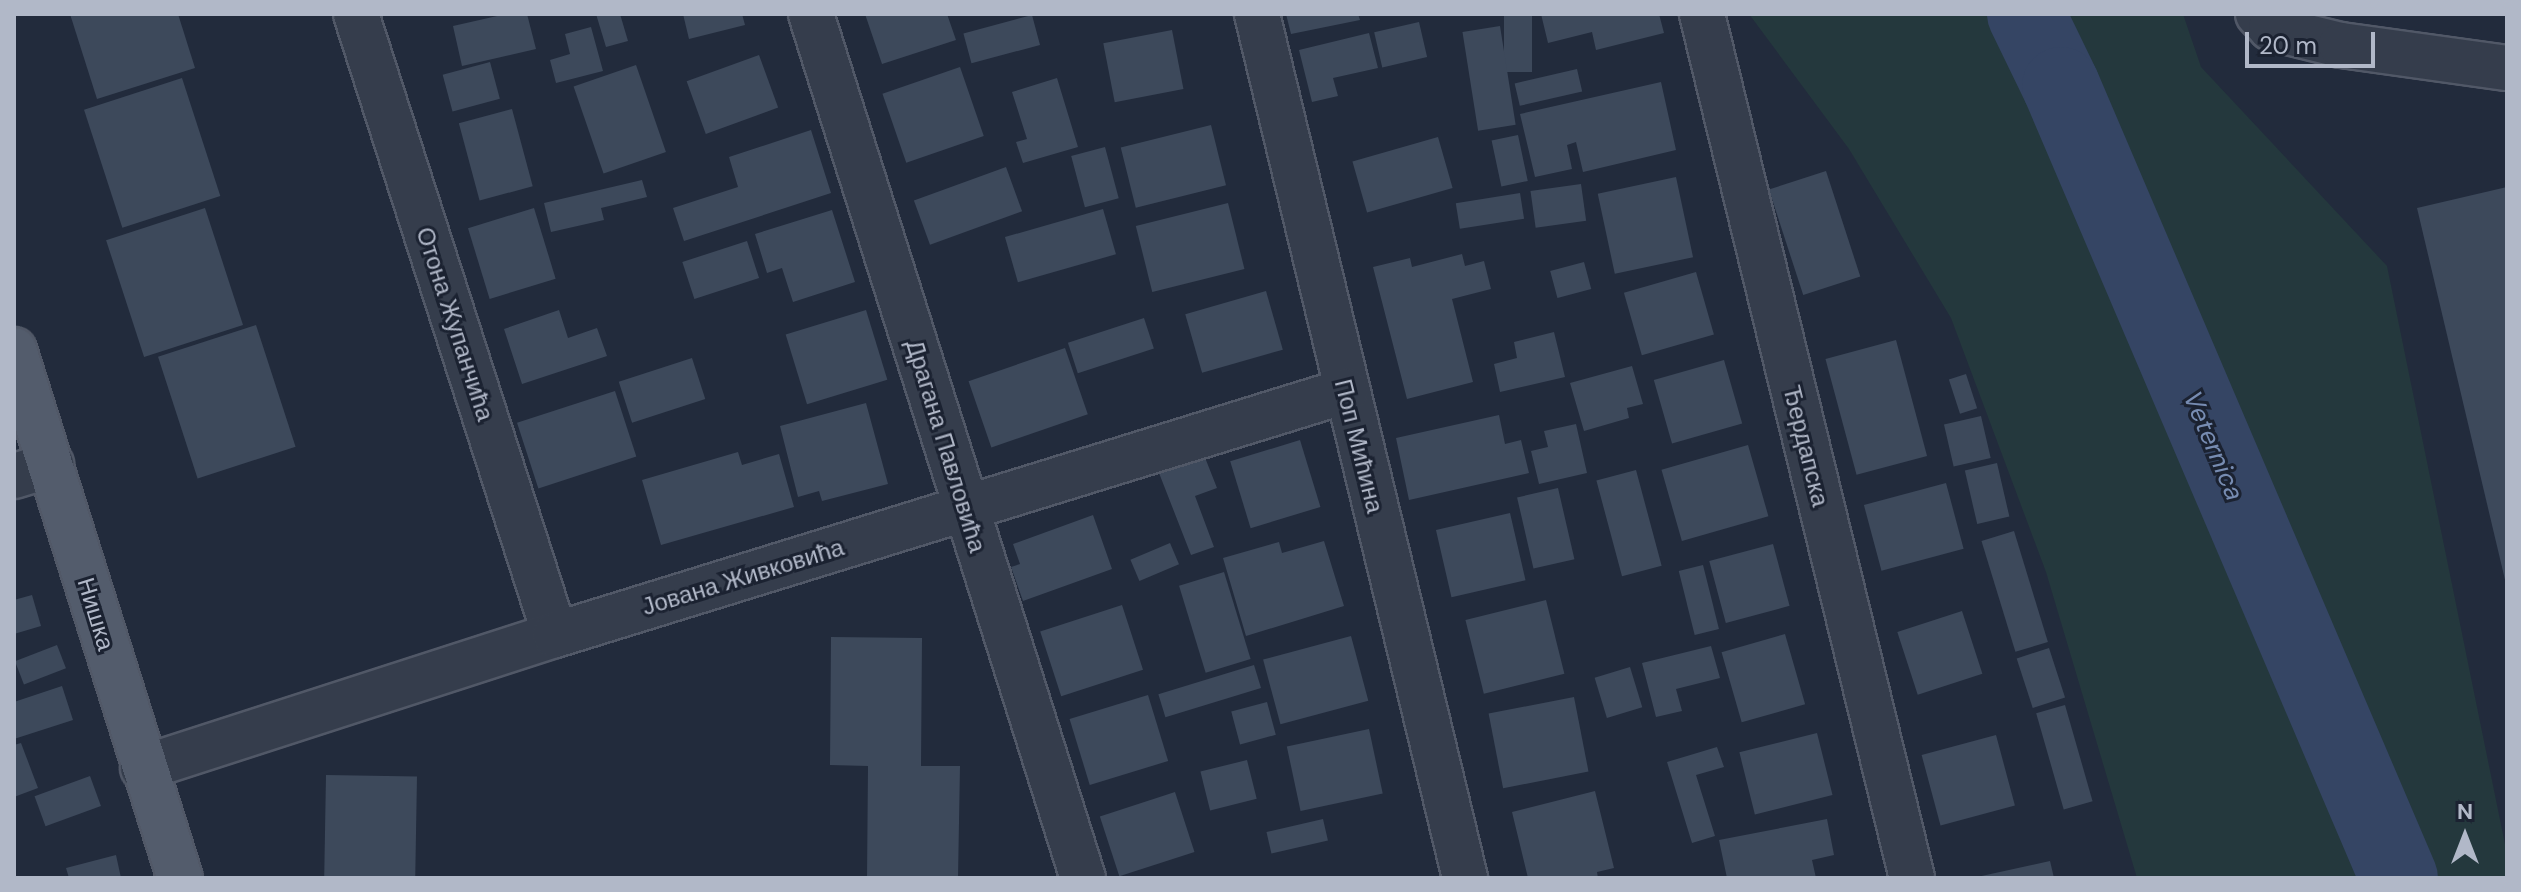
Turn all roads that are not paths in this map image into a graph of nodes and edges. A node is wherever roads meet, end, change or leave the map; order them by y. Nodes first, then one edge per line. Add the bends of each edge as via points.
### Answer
1 (356, 14) edge
2 (811, 14) edge
3 (1257, 14) edge
4 (1702, 14) edge
5 (2258, 14) edge
6 (2507, 68) edge
7 (14, 350) edge
8 (1345, 391) junction
9 (32, 470) edge
10 (964, 509) junction
11 (555, 635) junction
12 (143, 768) junction
13 (180, 878) edge
14 (1083, 878) edge
15 (1465, 878) edge
16 (1912, 878) edge

1 - 11 street, Отона Жупанчића
2 - 10 street, Драгана Павловића
3 - 8 street, Поп Мићина
4 - 16 street, Ђердапска
5 - 6 street via 2271,28 2341,45
7 - 9 main road, Нишка
8 - 10 street, Јована Живковића
8 - 15 street, Поп Мићина
9 - 12 main road, Нишка
10 - 11 street, Јована Живковића
10 - 14 street, Драгана Павловића
11 - 12 street, Јована Живковића
12 - 13 main road, Нишка

